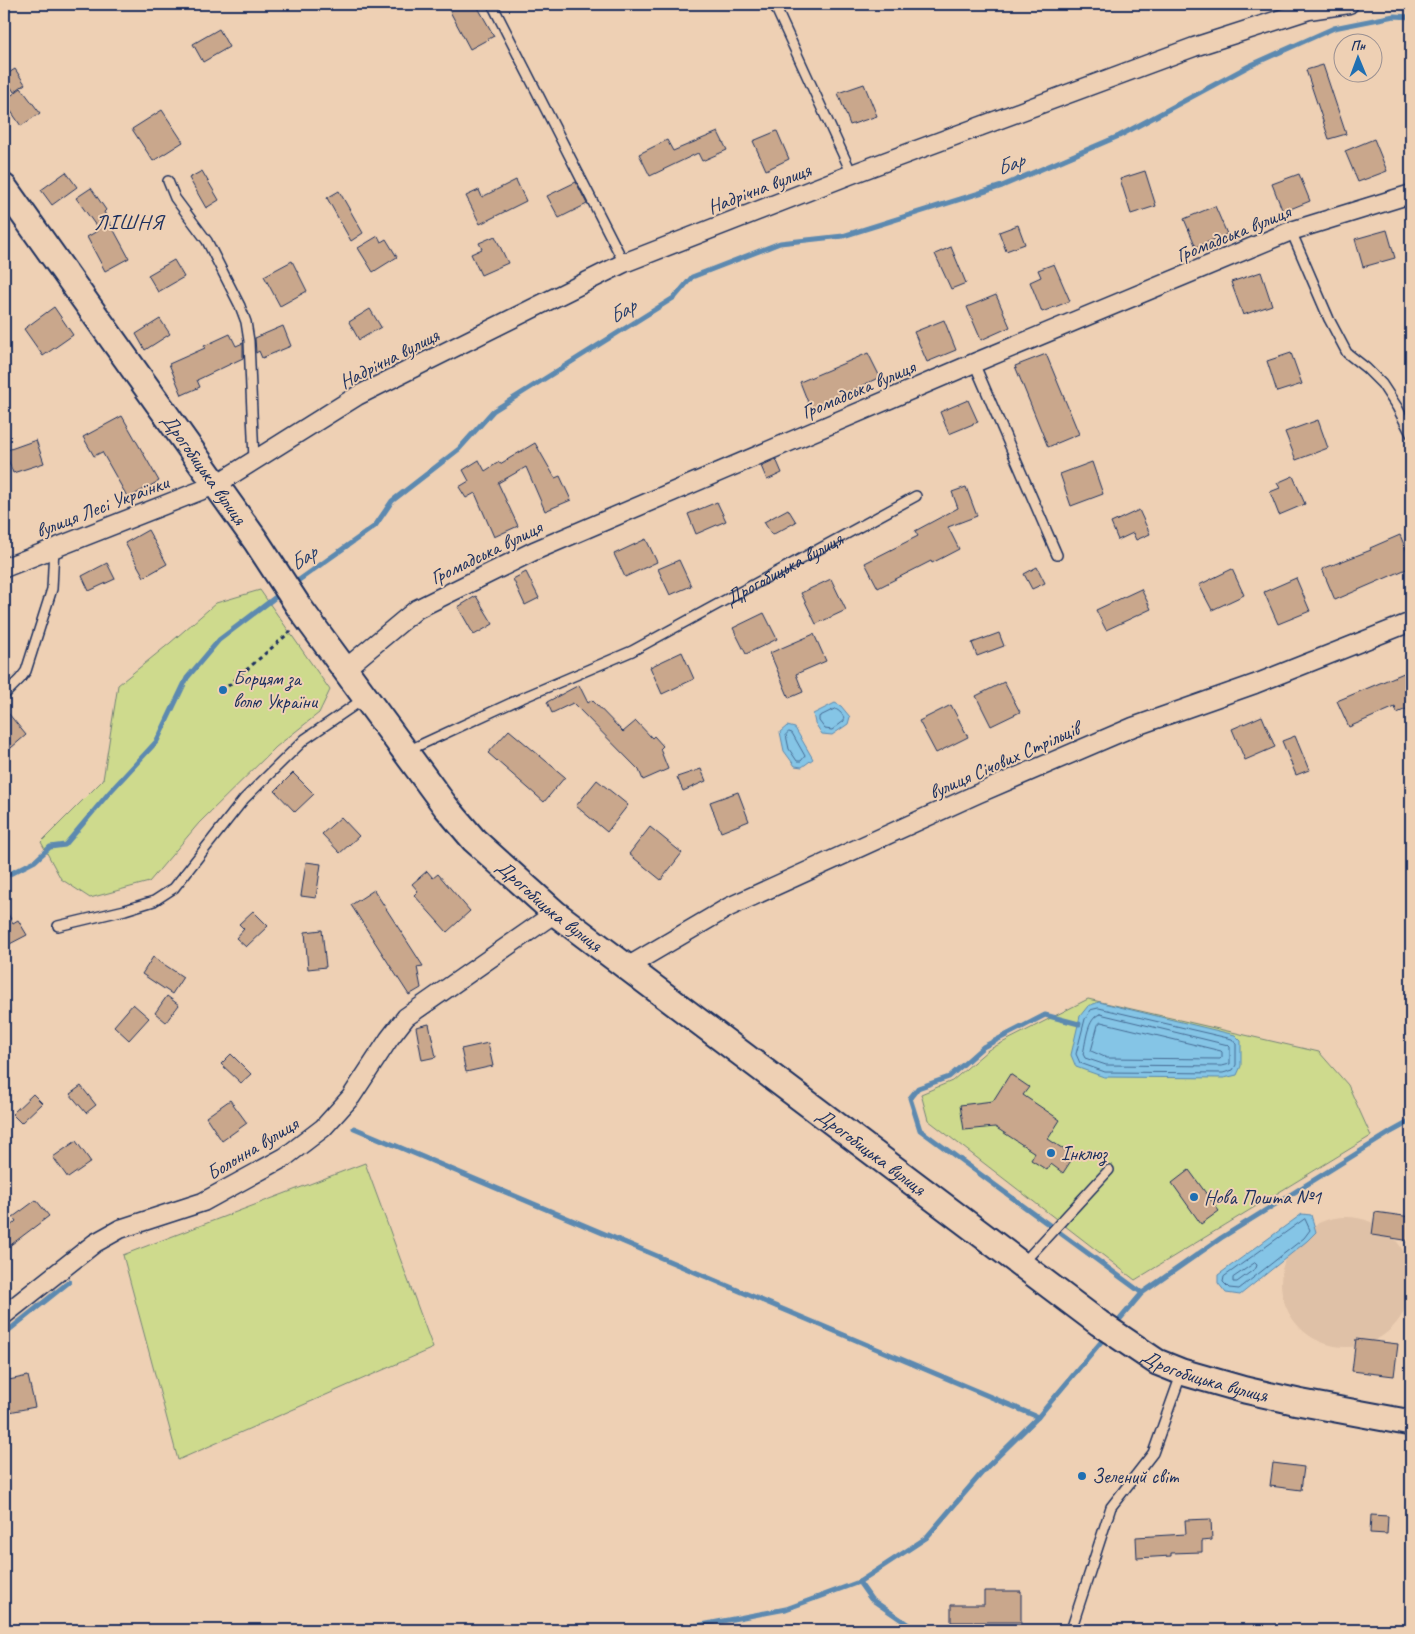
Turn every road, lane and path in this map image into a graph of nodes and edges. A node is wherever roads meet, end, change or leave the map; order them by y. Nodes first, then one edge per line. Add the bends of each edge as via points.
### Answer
1 (492, 4) edge
2 (774, 4) edge
3 (1349, 4) edge
4 (852, 174) junction
5 (168, 181) dead end
6 (4, 187) edge
7 (1411, 194) edge
8 (1291, 231) junction
9 (624, 263) junction
10 (974, 363) junction
11 (1411, 434) edge
12 (254, 460) junction
13 (215, 485) junction
14 (916, 496) dead end
15 (54, 547) junction
16 (1057, 555) dead end
17 (4, 568) edge
18 (303, 612) junction
19 (1411, 622) edge
20 (345, 669) junction
21 (228, 686) dead end
22 (4, 696) edge
23 (365, 698) junction
24 (404, 752) junction
25 (555, 913) junction
26 (58, 926) dead end
27 (627, 967) junction
28 (1109, 1170) dead end
29 (1022, 1264) junction
30 (4, 1315) edge
31 (1182, 1372) junction
32 (1411, 1423) edge
33 (1071, 1630) edge

1 - 9 lane
2 - 4 lane
3 - 4 street, Надрічна вулиця via 1309,10 1194,46
4 - 9 street, Надрічна вулиця
5 - 12 lane via 175,198 207,241 246,322
6 - 13 main road, Дрогобицька вулиця
7 - 8 street, Громадська вулиця
8 - 10 street, Громадська вулиця
8 - 11 lane via 1346,353 1382,384
9 - 12 street, Надрічна вулиця via 357,396
10 - 16 lane
10 - 20 street, Громадська вулиця via 534,551 417,609
12 - 13 street, Надрічна вулиця
13 - 15 street, вулиця Лесі Українки
13 - 18 main road, Дрогобицька вулиця
14 - 24 lane, Дрогобицька вулиця via 632,651
15 - 17 street, вулиця Лесі Українки
15 - 22 lane via 52,589 26,671
18 - 20 main road, Дрогобицька вулиця
18 - 21 path
19 - 27 street, вулиця Січових Стрільців via 1255,684 1133,727 977,794 729,907
20 - 23 main road, Дрогобицька вулиця
23 - 24 main road, Дрогобицька вулиця
23 - 26 lane via 305,739 244,799 174,888 154,900 125,910
24 - 25 main road, Дрогобицька вулиця via 474,840
25 - 27 main road, Дрогобицька вулиця
25 - 30 street, Болонна вулиця via 406,1017 388,1039 352,1097 323,1128 285,1157 203,1202 120,1229 95,1243
27 - 29 main road, Дрогобицька вулиця
28 - 29 lane
29 - 31 main road, Дрогобицька вулиця via 1120,1338 1157,1362
31 - 32 main road, Дрогобицька вулиця via 1298,1402
31 - 33 lane via 1153,1453 1111,1507

